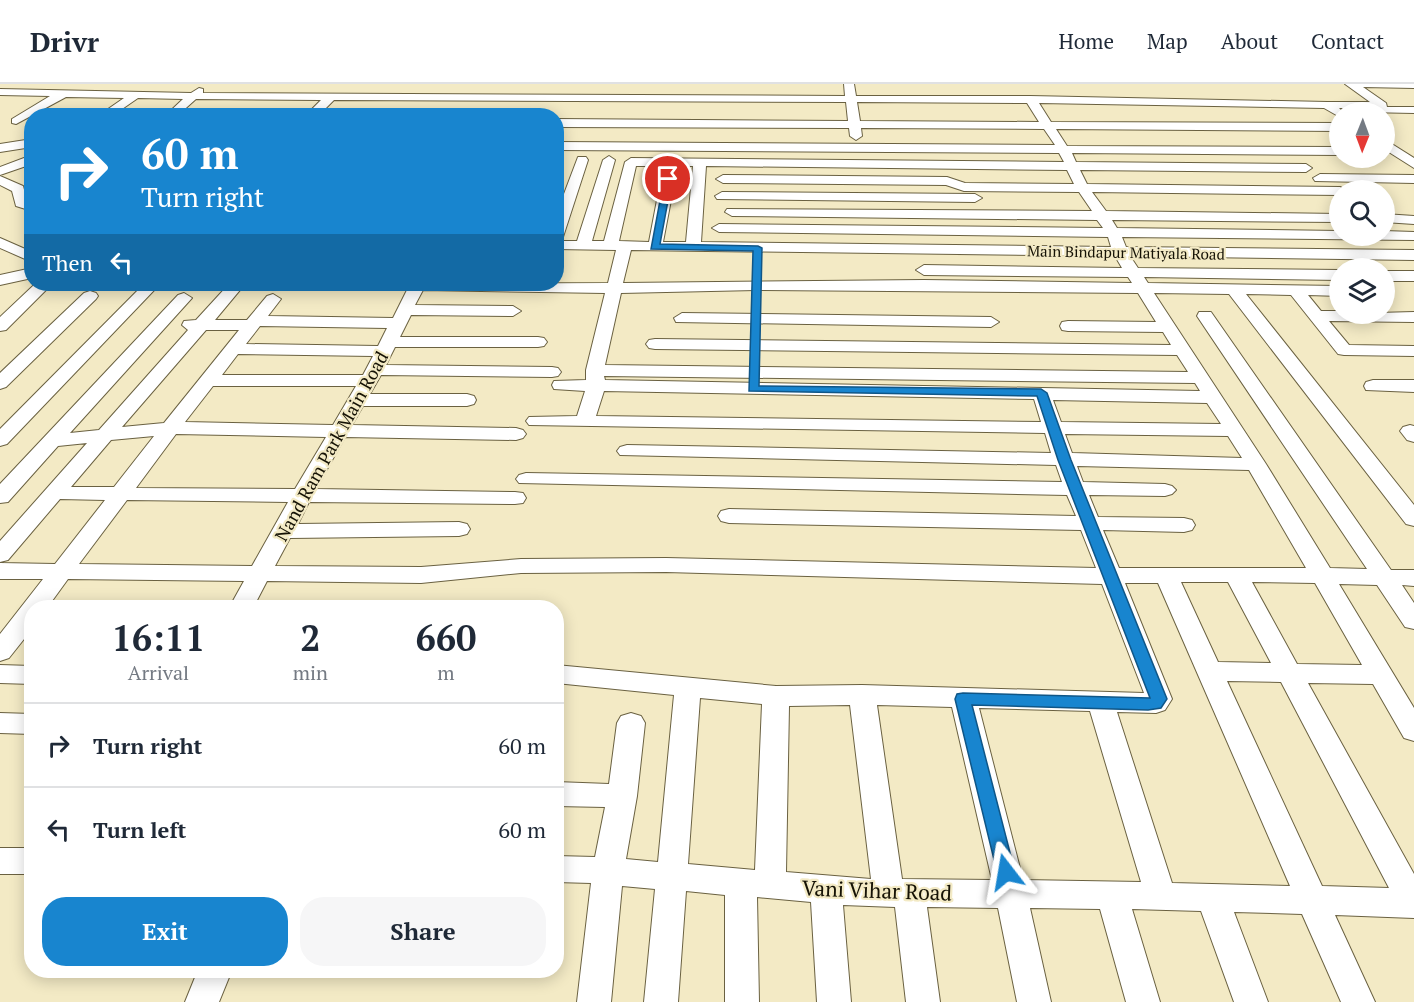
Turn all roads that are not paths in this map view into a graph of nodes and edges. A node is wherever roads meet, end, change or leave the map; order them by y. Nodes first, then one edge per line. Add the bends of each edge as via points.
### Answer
1 (17, 84) edge
2 (78, 84) edge
3 (151, 84) edge
4 (209, 84) edge
5 (242, 84) edge
6 (327, 84) edge
7 (914, 84) edge
8 (1339, 84) edge
9 (1352, 84) edge
10 (477, 85) edge
11 (1414, 85) edge
12 (529, 86) dead end
13 (756, 87) dead end
14 (850, 90) edge
15 (1173, 90) dead end
16 (0, 93) edge
17 (63, 93) junction
18 (137, 94) junction
19 (229, 95) junction
20 (294, 95) junction
21 (194, 96) junction
22 (316, 96) junction
23 (332, 96) junction
24 (524, 96) junction
25 (465, 99) junction
26 (924, 99) junction
27 (1030, 99) junction
28 (664, 101) junction
29 (1185, 101) junction
30 (1378, 102) edge
31 (116, 106) junction
32 (182, 107) joint
33 (398, 107) dead end
34 (38, 108) edge
35 (113, 108) edge
36 (211, 108) edge
37 (280, 108) edge
38 (319, 108) edge
39 (1395, 110) edge
40 (1414, 110) edge
41 (1329, 111) edge
42 (1329, 111) edge
43 (851, 112) junction
44 (931, 113) junction
45 (1041, 113) junction
46 (1199, 114) junction
47 (24, 116) edge
48 (16, 121) junction
49 (24, 121) edge
50 (0, 122) edge
51 (564, 124) edge
52 (1050, 126) junction
53 (1211, 127) junction
54 (1329, 127) edge
55 (666, 135) junction
56 (856, 136) junction
57 (24, 144) edge
58 (564, 145) edge
59 (0, 148) edge
60 (823, 148) junction
61 (1395, 150) edge
62 (1235, 151) junction
63 (1329, 151) edge
64 (1068, 158) junction
65 (582, 160) dead end
66 (609, 160) dead end
67 (24, 162) edge
68 (668, 162) junction
69 (700, 164) junction
70 (824, 164) junction
71 (1414, 164) edge
72 (1306, 168) dead end
73 (0, 171) edge
74 (1134, 177) dead end
75 (1256, 177) junction
76 (723, 179) dead end
77 (1414, 179) edge
78 (0, 180) edge
79 (828, 181) junction
80 (1269, 189) junction
81 (1329, 191) edge
82 (1395, 193) edge
83 (1404, 193) dead end
84 (722, 196) dead end
85 (831, 197) junction
86 (1019, 199) dead end
87 (1091, 201) junction
88 (1225, 201) dead end
89 (24, 203) edge
90 (732, 212) dead end
91 (564, 213) edge
92 (834, 213) junction
93 (1296, 218) junction
94 (1329, 218) edge
95 (1395, 219) edge
96 (1414, 220) edge
97 (719, 228) dead end
98 (836, 230) junction
99 (1314, 236) junction
100 (1414, 236) edge
101 (0, 242) edge
102 (1117, 243) junction
103 (564, 245) edge
104 (583, 246) junction
105 (617, 246) junction
106 (655, 247) junction
107 (693, 247) junction
108 (758, 248) junction
109 (838, 249) junction
110 (24, 254) edge
111 (1330, 254) junction
112 (1414, 255) edge
113 (924, 270) dead end
114 (24, 275) edge
115 (1329, 275) edge
116 (1395, 276) edge
117 (1414, 276) edge
118 (0, 280) edge
119 (1139, 281) junction
120 (756, 285) junction
121 (564, 287) edge
122 (614, 288) junction
123 (1234, 290) junction
124 (38, 291) edge
125 (145, 291) edge
126 (231, 291) edge
127 (414, 291) edge
128 (1296, 291) junction
129 (1329, 291) edge
130 (1395, 291) edge
131 (1414, 291) edge
132 (90, 296) dead end
133 (184, 298) dead end
134 (273, 299) dead end
135 (513, 311) dead end
136 (1205, 316) dead end
137 (1317, 316) junction
138 (401, 317) junction
139 (1414, 317) edge
140 (682, 318) dead end
141 (754, 319) junction
142 (991, 322) dead end
143 (253, 323) junction
144 (160, 324) junction
145 (200, 325) junction
146 (0, 326) edge
147 (1068, 326) dead end
148 (1168, 327) junction
149 (538, 342) dead end
150 (655, 344) dead end
151 (753, 345) junction
152 (386, 346) junction
153 (232, 349) junction
154 (1183, 350) junction
155 (1414, 351) edge
156 (372, 375) junction
157 (596, 378) junction
158 (1201, 378) junction
159 (208, 380) junction
160 (0, 383) edge
161 (1373, 386) dead end
162 (1414, 386) edge
163 (1041, 393) junction
164 (1213, 396) junction
165 (753, 399) junction
166 (357, 400) junction
167 (467, 400) dead end
168 (536, 420) dead end
169 (585, 421) junction
170 (1053, 426) junction
171 (171, 428) junction
172 (1234, 429) junction
173 (340, 430) junction
174 (1414, 431) edge
175 (516, 434) dead end
176 (1414, 436) edge
177 (102, 437) junction
178 (0, 440) edge
179 (50, 441) junction
180 (627, 451) dead end
181 (1064, 460) junction
182 (1256, 464) junction
183 (526, 479) dead end
184 (894, 486) junction
185 (1076, 489) junction
186 (1164, 490) dead end
187 (53, 493) junction
188 (121, 493) junction
189 (303, 494) junction
190 (0, 497) edge
191 (515, 498) dead end
192 (729, 516) dead end
193 (901, 519) junction
194 (1414, 519) edge
195 (1089, 523) junction
196 (1184, 525) dead end
197 (459, 529) dead end
198 (284, 531) junction
199 (0, 555) edge
200 (0, 570) edge
201 (62, 571) junction
202 (261, 573) junction
203 (1236, 574) junction
204 (1166, 575) junction
205 (1109, 576) junction
206 (1322, 576) junction
207 (1385, 578) junction
208 (1414, 578) edge
209 (40, 600) edge
210 (246, 600) edge
211 (24, 621) edge
212 (1414, 621) edge
213 (0, 652) edge
214 (1208, 671) junction
215 (1289, 673) junction
216 (0, 674) edge
217 (24, 675) edge
218 (564, 675) edge
219 (1381, 675) junction
220 (688, 689) junction
221 (862, 695) junction
222 (776, 696) junction
223 (963, 699) junction
224 (1101, 704) junction
225 (0, 723) edge
226 (631, 723) dead end
227 (24, 724) edge
228 (1414, 731) edge
229 (564, 794) edge
230 (622, 796) junction
231 (0, 861) edge
232 (24, 861) edge
233 (564, 869) edge
234 (608, 872) junction
235 (670, 877) junction
236 (756, 884) junction
237 (826, 890) junction
238 (898, 893) junction
239 (1011, 894) junction
240 (1112, 895) junction
241 (1161, 896) junction
242 (1212, 897) junction
243 (1311, 900) junction
244 (1414, 903) edge
245 (212, 978) edge
246 (202, 1002) edge
247 (594, 1002) edge
248 (661, 1002) edge
249 (742, 1002) edge
250 (834, 1002) edge
251 (923, 1002) edge
252 (1034, 1002) edge
253 (1143, 1002) edge
254 (1251, 1002) edge
255 (1358, 1002) edge

1 - 16 street
2 - 17 street
3 - 18 street
4 - 21 street
5 - 19 street
6 - 22 street
7 - 26 street
8 - 9 street
9 - 11 street
9 - 30 street
10 - 25 street
12 - 24 street
13 - 14 street
14 - 26 street
14 - 28 street
14 - 43 street
15 - 29 street
16 - 17 street
17 - 18 street
17 - 34 street
18 - 21 street
18 - 31 street
19 - 20 street
19 - 21 street
19 - 36 street
20 - 22 street
20 - 37 street
21 - 32 street
22 - 23 street
23 - 25 street
23 - 38 street
24 - 25 street
24 - 28 street
25 - 28 street
25 - 33 street via 458,106
26 - 27 street
26 - 44 street
27 - 29 street
27 - 45 street
28 - 55 street
29 - 41 street
29 - 46 street
31 - 32 street
31 - 35 street
39 - 40 street
42 - 46 street
43 - 44 street
43 - 56 street
44 - 45 street
45 - 46 street
45 - 52 street
46 - 53 street
47 - 48 street
48 - 49 street
48 - 50 street
51 - 55 street
52 - 53 street
52 - 56 street
52 - 64 street
53 - 54 street
53 - 62 street
55 - 56 street
55 - 58 street
55 - 60 street
56 - 60 street
56 - 64 street
57 - 59 street
60 - 70 street
61 - 71 street
62 - 63 street
62 - 64 street
64 - 70 street
64 - 72 street
64 - 87 street
65 - 91 street
66 - 104 street
67 - 73 street
68 - 69 street
68 - 105 street via 631,162
68 - 106 street
69 - 70 street
69 - 107 street
70 - 79 street
74 - 75 street
75 - 77 street
75 - 80 street
76 - 79 street
78 - 89 street via 18,189
79 - 85 street
79 - 87 street via 950,182 964,188
80 - 81 street
80 - 87 street
80 - 93 street
82 - 83 street
84 - 85 street
85 - 86 street
85 - 92 street
87 - 88 street
87 - 92 street
87 - 93 street
87 - 102 street
90 - 92 street
92 - 98 street
93 - 94 street
93 - 99 street
95 - 96 street
97 - 98 street
98 - 102 street
98 - 109 street
99 - 100 street
99 - 102 street
99 - 111 street
101 - 110 street
102 - 109 street, Main Bindapur Matiyala Road
102 - 111 street, Main Bindapur Matiyala Road
102 - 119 street
103 - 104 street, Main Bindapur Matiyala Road
104 - 105 street, Main Bindapur Matiyala Road
105 - 106 street, Main Bindapur Matiyala Road
105 - 122 street
106 - 107 street, Main Bindapur Matiyala Road
107 - 108 street, Main Bindapur Matiyala Road
108 - 109 street, Main Bindapur Matiyala Road
108 - 120 street
111 - 112 street, Main Bindapur Matiyala Road
113 - 119 street
114 - 118 street
115 - 119 street
116 - 117 street
119 - 120 street
119 - 123 street
119 - 148 street
120 - 122 street
120 - 141 street
121 - 122 street
122 - 157 street
123 - 128 street
123 - 194 street
124 - 146 street
125 - 178 street
126 - 145 street
127 - 138 street, Nand Ram Park Main Road
128 - 129 street
128 - 137 street
130 - 131 street
132 - 160 street
133 - 144 street
134 - 143 street
135 - 138 street
136 - 207 street
137 - 139 street
137 - 155 street via 1344,350
138 - 143 street
138 - 152 street, Nand Ram Park Main Road
140 - 141 street
141 - 142 street
141 - 151 street
143 - 145 street
143 - 153 street
144 - 145 street
144 - 179 street
145 - 177 street
147 - 148 street
148 - 154 street
149 - 152 street
150 - 151 street
151 - 154 street
151 - 165 street
152 - 153 street
152 - 156 street, Nand Ram Park Main Road
153 - 159 street
154 - 158 street
156 - 157 street
156 - 159 street
156 - 166 street, Nand Ram Park Main Road
157 - 165 street
157 - 169 street
158 - 164 street
158 - 165 street
159 - 171 street
161 - 162 street
163 - 164 street
163 - 165 street
163 - 170 street
164 - 172 street
165 - 169 street
165 - 170 street
166 - 167 street
166 - 173 street, Nand Ram Park Main Road
168 - 169 street
170 - 172 street
170 - 181 street
171 - 173 street
171 - 177 street
171 - 188 street
172 - 182 street
173 - 175 street
173 - 189 street, Nand Ram Park Main Road
174 - 176 street via 1410,431
177 - 179 street
177 - 187 street
179 - 190 street
180 - 181 street
181 - 182 street
181 - 185 street
182 - 206 street
183 - 184 street
184 - 185 street
184 - 193 street
185 - 186 street
185 - 195 street
187 - 188 street
187 - 199 street
188 - 189 street
188 - 201 street
189 - 191 street
189 - 198 street, Nand Ram Park Main Road
192 - 193 street
193 - 195 street
195 - 196 street
195 - 205 street
197 - 198 street
198 - 202 street, Nand Ram Park Main Road
200 - 201 street
201 - 202 street
201 - 209 street
202 - 205 street via 421,575 521,566 666,566
202 - 210 street, Nand Ram Park Main Road
203 - 204 street
203 - 206 street
203 - 215 street
204 - 205 street
204 - 214 street
205 - 224 street via 1159,699 1148,704
206 - 207 street
206 - 219 street
207 - 208 street
207 - 212 street
211 - 213 street
214 - 215 street
214 - 243 street
215 - 219 street
215 - 244 street
216 - 217 street
218 - 220 street
219 - 228 street
220 - 222 street
220 - 235 street
221 - 222 street
221 - 223 street
221 - 238 street
222 - 236 street
223 - 224 street
223 - 239 street
224 - 241 street
225 - 227 street
226 - 230 street
229 - 230 street
230 - 234 street
231 - 232 street
233 - 234 street, Vani Vihar Road
234 - 235 street, Vani Vihar Road
234 - 247 street
235 - 236 street, Vani Vihar Road
235 - 248 street
236 - 237 street, Vani Vihar Road
236 - 249 street
237 - 238 street, Vani Vihar Road
237 - 250 street
238 - 239 street, Vani Vihar Road
238 - 251 street
239 - 240 street, Vani Vihar Road
239 - 252 street
240 - 241 street, Vani Vihar Road
240 - 253 street
241 - 242 street, Vani Vihar Road
242 - 243 street, Vani Vihar Road
242 - 254 street
243 - 244 street, Vani Vihar Road
243 - 255 street
245 - 246 street

